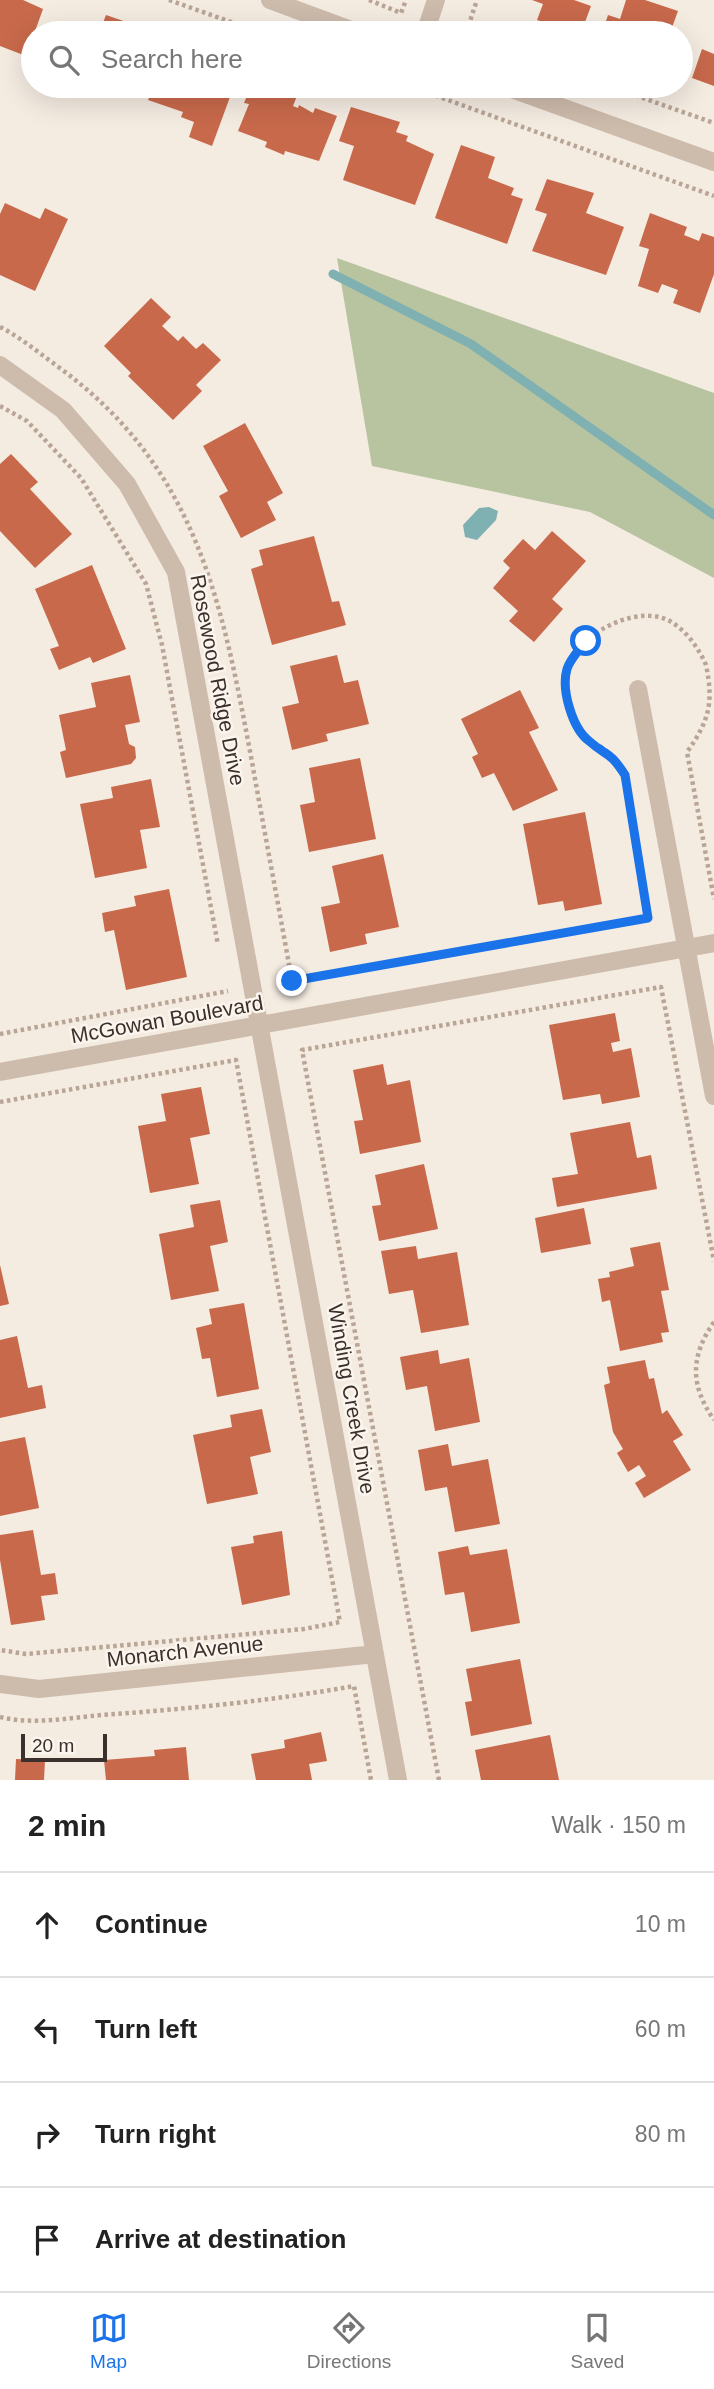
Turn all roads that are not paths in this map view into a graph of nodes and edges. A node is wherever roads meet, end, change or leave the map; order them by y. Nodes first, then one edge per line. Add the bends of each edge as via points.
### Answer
1 (270, 0) edge
2 (436, 0) edge
3 (327, 21) edge
4 (429, 21) edge
5 (536, 98) edge
6 (714, 162) edge
7 (0, 365) edge
8 (638, 689) dead end
9 (714, 943) edge
10 (686, 948) junction
11 (260, 1026) junction
12 (0, 1072) edge
13 (714, 1096) edge
14 (375, 1654) junction
15 (0, 1684) edge
16 (398, 1780) edge

1 - 3 street
2 - 4 street
5 - 6 street
7 - 11 street, Rosewood Ridge Drive via 63,410 127,484 176,572
8 - 10 street
9 - 10 street, McGowan Boulevard
10 - 11 street, McGowan Boulevard
10 - 13 street
11 - 12 street, McGowan Boulevard
11 - 14 street, Winding Creek Drive
14 - 15 street, Monarch Avenue via 39,1689
14 - 16 street, Winding Creek Drive

